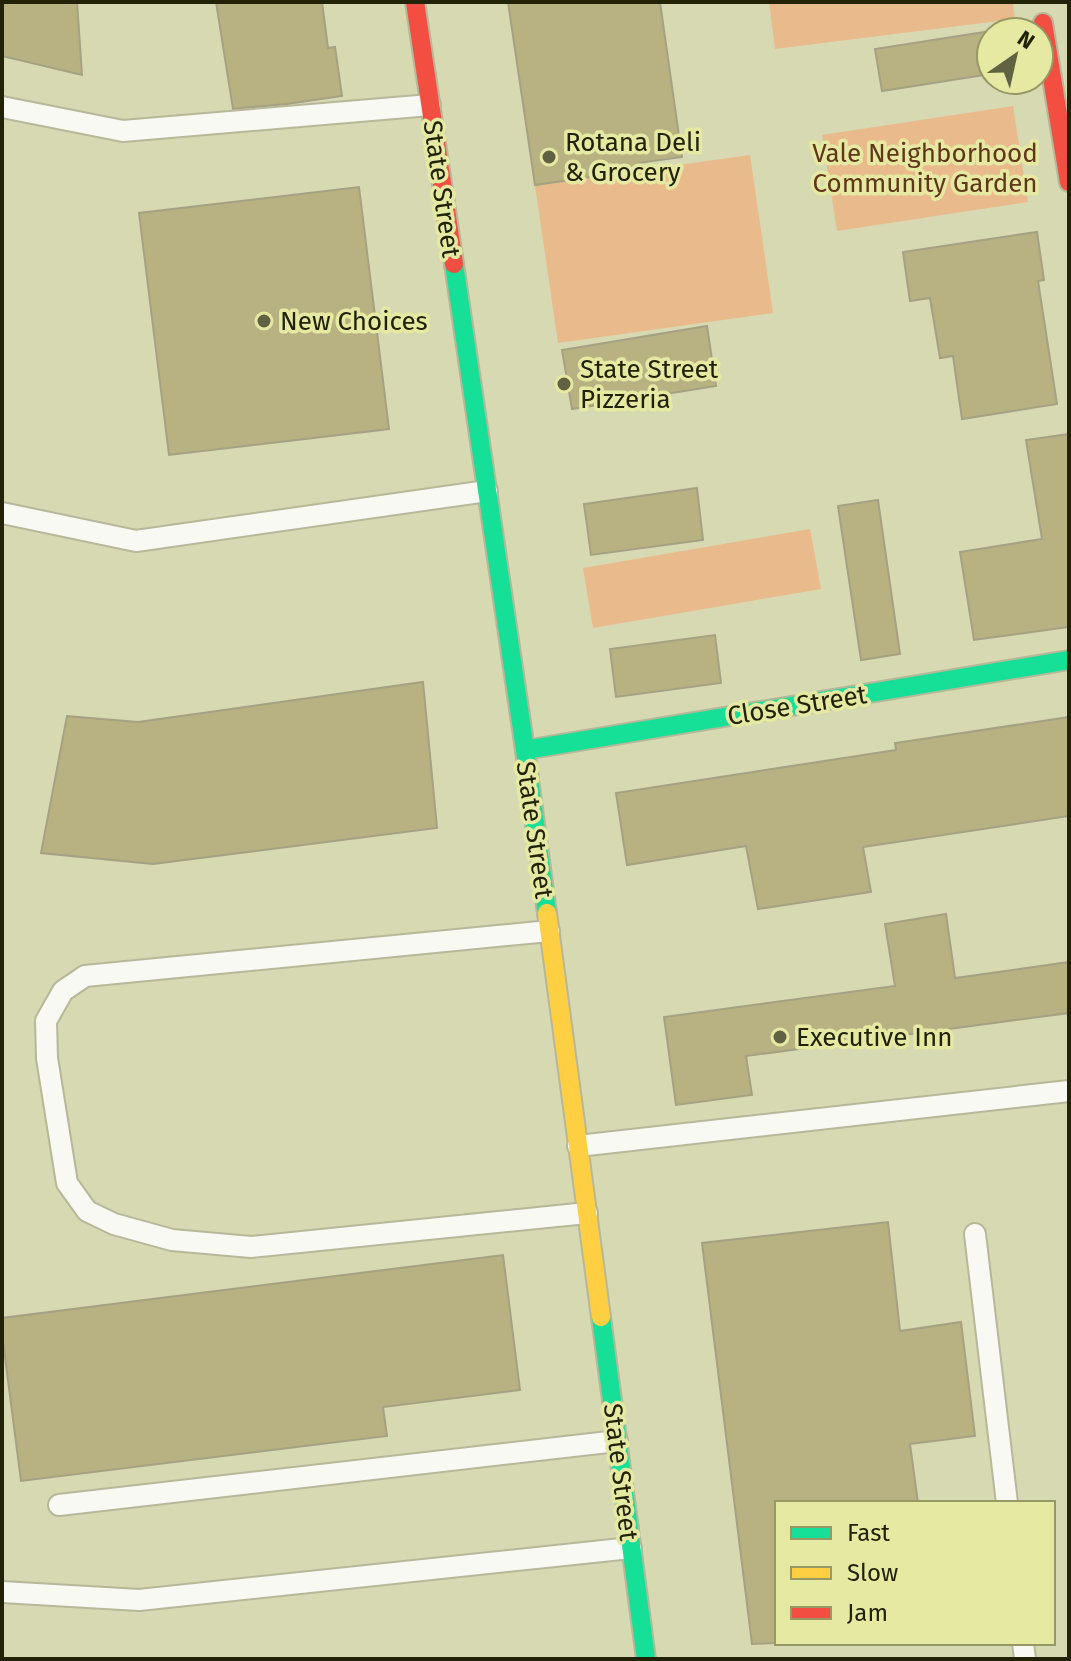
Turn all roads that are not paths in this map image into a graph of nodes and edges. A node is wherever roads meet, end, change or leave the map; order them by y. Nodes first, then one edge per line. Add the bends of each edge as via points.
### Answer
1 (415, 2) edge
2 (1055, 95) edge
3 (430, 105) junction
4 (2, 107) edge
5 (1069, 180) edge
6 (487, 491) junction
7 (2, 513) edge
8 (1069, 660) edge
9 (525, 750) junction
10 (549, 931) junction
11 (1069, 1091) edge
12 (578, 1146) junction
13 (587, 1213) junction
14 (975, 1234) dead end
15 (617, 1441) junction
16 (1007, 1501) edge
17 (59, 1505) dead end
18 (631, 1548) junction
19 (2, 1592) edge
20 (646, 1659) edge

1 - 3 main road, State Street
2 - 5 main road
3 - 4 lane via 123,131
3 - 6 main road, State Street
6 - 7 lane via 136,541
6 - 9 main road, State Street
8 - 9 main road, Close Street
9 - 10 main road, State Street
10 - 12 main road, State Street
10 - 13 lane via 85,976 63,991 46,1021 47,1058 67,1183 87,1211 114,1224 172,1240 251,1247
11 - 12 lane
12 - 13 main road, State Street
13 - 15 main road, State Street
14 - 16 lane
15 - 17 lane
15 - 18 main road, State Street
18 - 19 lane via 139,1600
18 - 20 main road, State Street

